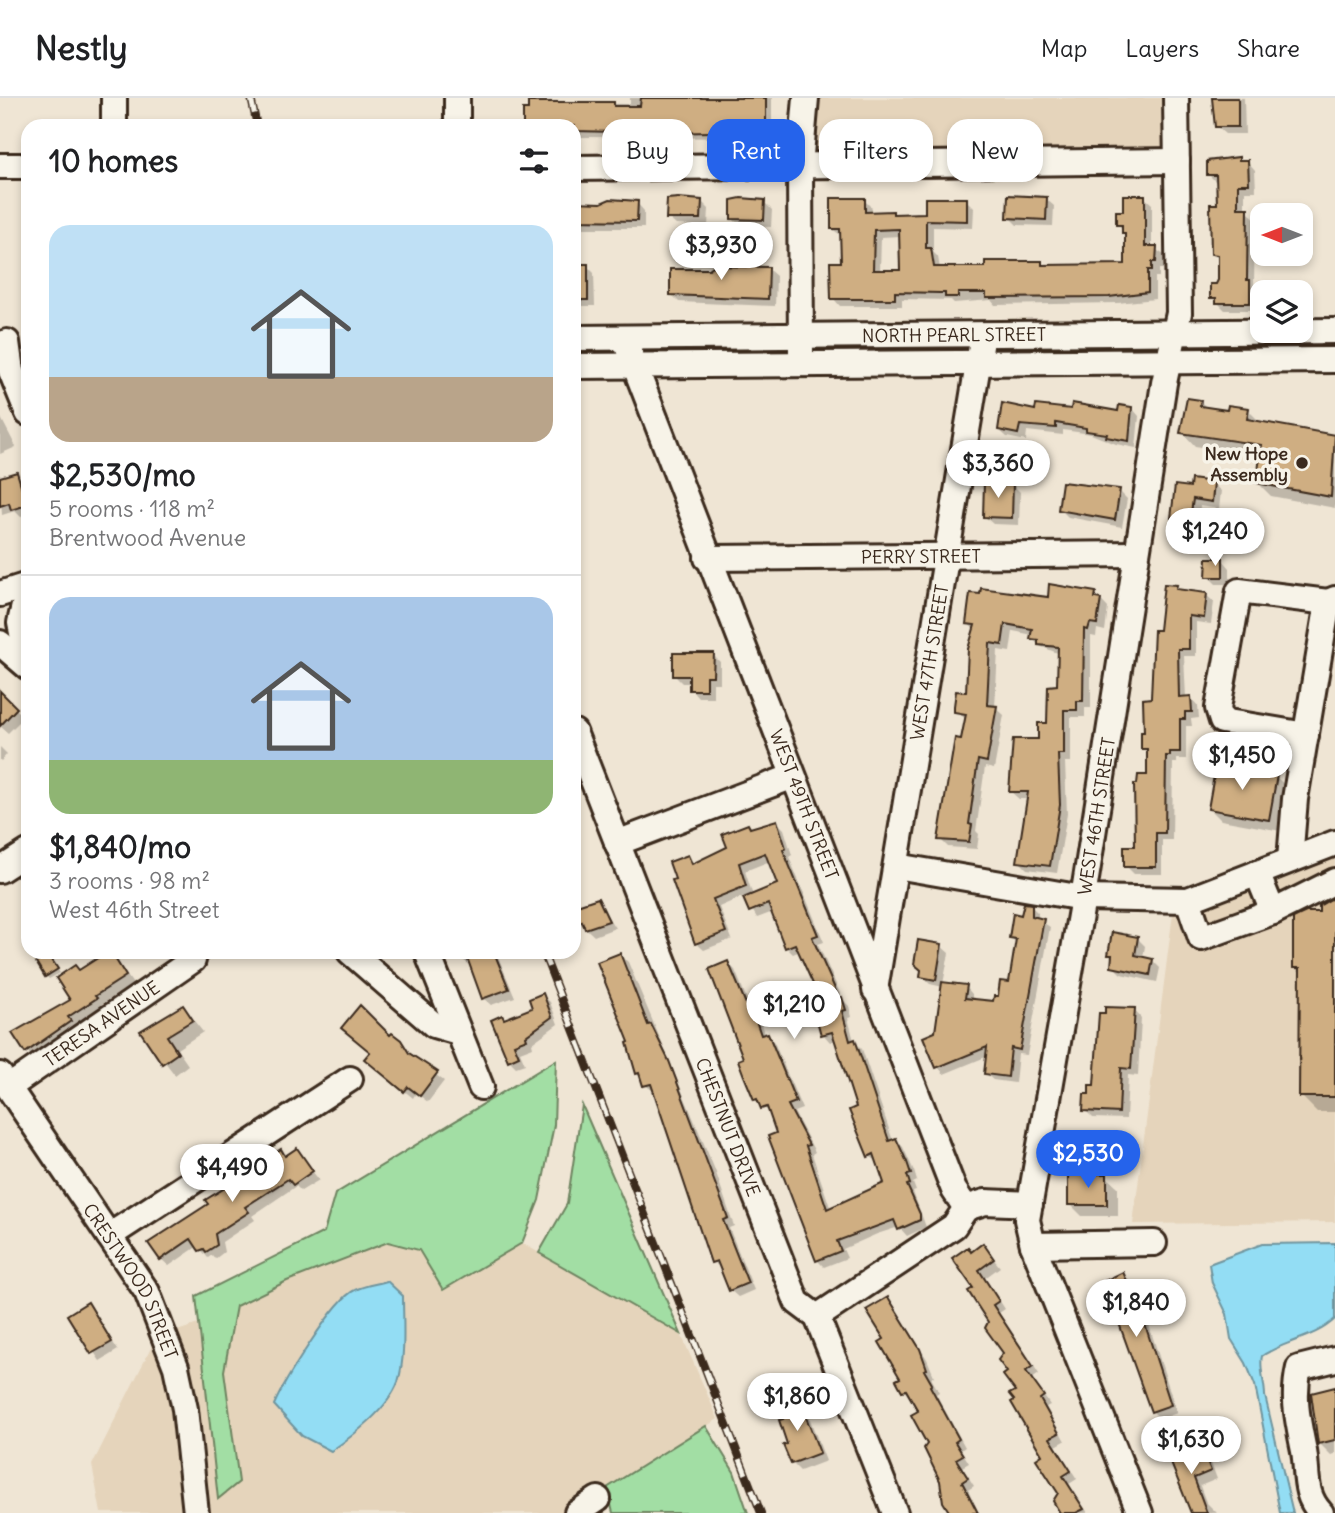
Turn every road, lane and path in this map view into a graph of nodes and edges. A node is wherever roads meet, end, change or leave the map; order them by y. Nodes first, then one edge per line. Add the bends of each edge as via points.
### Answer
1 (114, 98) edge
2 (457, 98) edge
3 (806, 98) edge
4 (1176, 98) edge
5 (114, 119) edge
6 (457, 119) edge
7 (804, 119) edge
8 (1177, 161) junction
9 (0, 166) edge
10 (21, 166) edge
11 (805, 166) edge
12 (707, 167) edge
13 (581, 168) edge
14 (800, 182) edge
15 (1335, 331) edge
16 (1174, 333) junction
17 (983, 335) junction
18 (801, 337) junction
19 (581, 338) edge
20 (624, 338) junction
21 (12, 342) edge
22 (1335, 360) edge
23 (1168, 361) junction
24 (978, 362) junction
25 (800, 364) junction
26 (632, 365) junction
27 (581, 366) edge
28 (13, 371) edge
29 (21, 393) edge
30 (1136, 554) junction
31 (947, 555) junction
32 (707, 558) junction
33 (21, 588) edge
34 (0, 594) edge
35 (1331, 601) edge
36 (0, 643) edge
37 (21, 660) edge
38 (1306, 735) junction
39 (581, 750) edge
40 (791, 776) junction
41 (617, 843) junction
42 (1335, 843) edge
43 (21, 856) edge
44 (1290, 860) junction
45 (896, 866) junction
46 (0, 870) edge
47 (1257, 873) junction
48 (1335, 881) edge
49 (1083, 898) junction
50 (1188, 900) junction
51 (1273, 912) junction
52 (358, 959) edge
53 (430, 959) edge
54 (193, 960) dead end
55 (875, 990) junction
56 (458, 1032) junction
57 (350, 1079) dead end
58 (4, 1081) edge
59 (481, 1087) dead end
60 (1030, 1203) junction
61 (966, 1208) junction
62 (109, 1236) junction
63 (1154, 1243) dead end
64 (1033, 1245) junction
65 (817, 1317) junction
66 (1335, 1359) edge
67 (598, 1499) dead end
68 (196, 1513) edge
69 (577, 1513) edge
70 (895, 1513) edge
71 (1140, 1513) edge
72 (1321, 1513) edge

1 - 5 street
2 - 6 street
3 - 7 street
4 - 8 street, WEST 46TH STREET
8 - 11 street
8 - 16 street, WEST 46TH STREET via 1179,313
9 - 10 street
12 - 13 street
14 - 18 street
15 - 16 street, NORTH PEARL STREET
16 - 17 street, NORTH PEARL STREET
16 - 23 street, WEST 46TH STREET
17 - 18 street, NORTH PEARL STREET
17 - 24 street, WEST 47TH STREET
18 - 20 street, NORTH PEARL STREET
18 - 25 street
19 - 20 street, NORTH PEARL STREET
20 - 26 street, WEST 49TH STREET
21 - 28 street
22 - 23 street, NORTH PEARL STREET
23 - 24 street, NORTH PEARL STREET
23 - 30 street, WEST 46TH STREET
24 - 25 street, NORTH PEARL STREET
24 - 31 street, WEST 47TH STREET
25 - 26 street, NORTH PEARL STREET
26 - 27 street, NORTH PEARL STREET
26 - 32 street, WEST 49TH STREET
28 - 29 street
30 - 31 street, PERRY STREET
30 - 49 street, WEST 46TH STREET
31 - 32 street, PERRY STREET
31 - 45 street, WEST 47TH STREET
32 - 40 street, WEST 49TH STREET
33 - 34 street
35 - 38 street
35 - 38 street via 1239,591 1218,708 1222,721
36 - 37 street
38 - 44 street
39 - 41 street, CHESTNUT DRIVE
40 - 41 street
40 - 55 street, WEST 49TH STREET
41 - 65 street, CHESTNUT DRIVE via 797,1302
42 - 44 street
43 - 46 street
44 - 47 street
45 - 49 street
45 - 55 street, WEST 47TH STREET
47 - 50 street
47 - 51 street
48 - 51 street
49 - 50 street
49 - 60 street, WEST 46TH STREET
50 - 51 street via 1201,938
52 - 56 street via 434,1025
53 - 56 street
54 - 58 street, TERESA AVENUE
55 - 61 street, WEST 49TH STREET via 954,1190
56 - 59 street
57 - 62 street
58 - 62 street, CRESTWOOD STREET
60 - 61 street via 985,1202
60 - 64 street, WEST 46TH STREET via 1027,1220
61 - 65 street via 954,1226
62 - 68 street, CRESTWOOD STREET via 147,1292 168,1340 185,1409
63 - 64 street
64 - 71 street, WEST 46TH STREET
65 - 70 street, CHESTNUT DRIVE
66 - 72 street via 1299,1368 1295,1387 1306,1487
67 - 69 street

